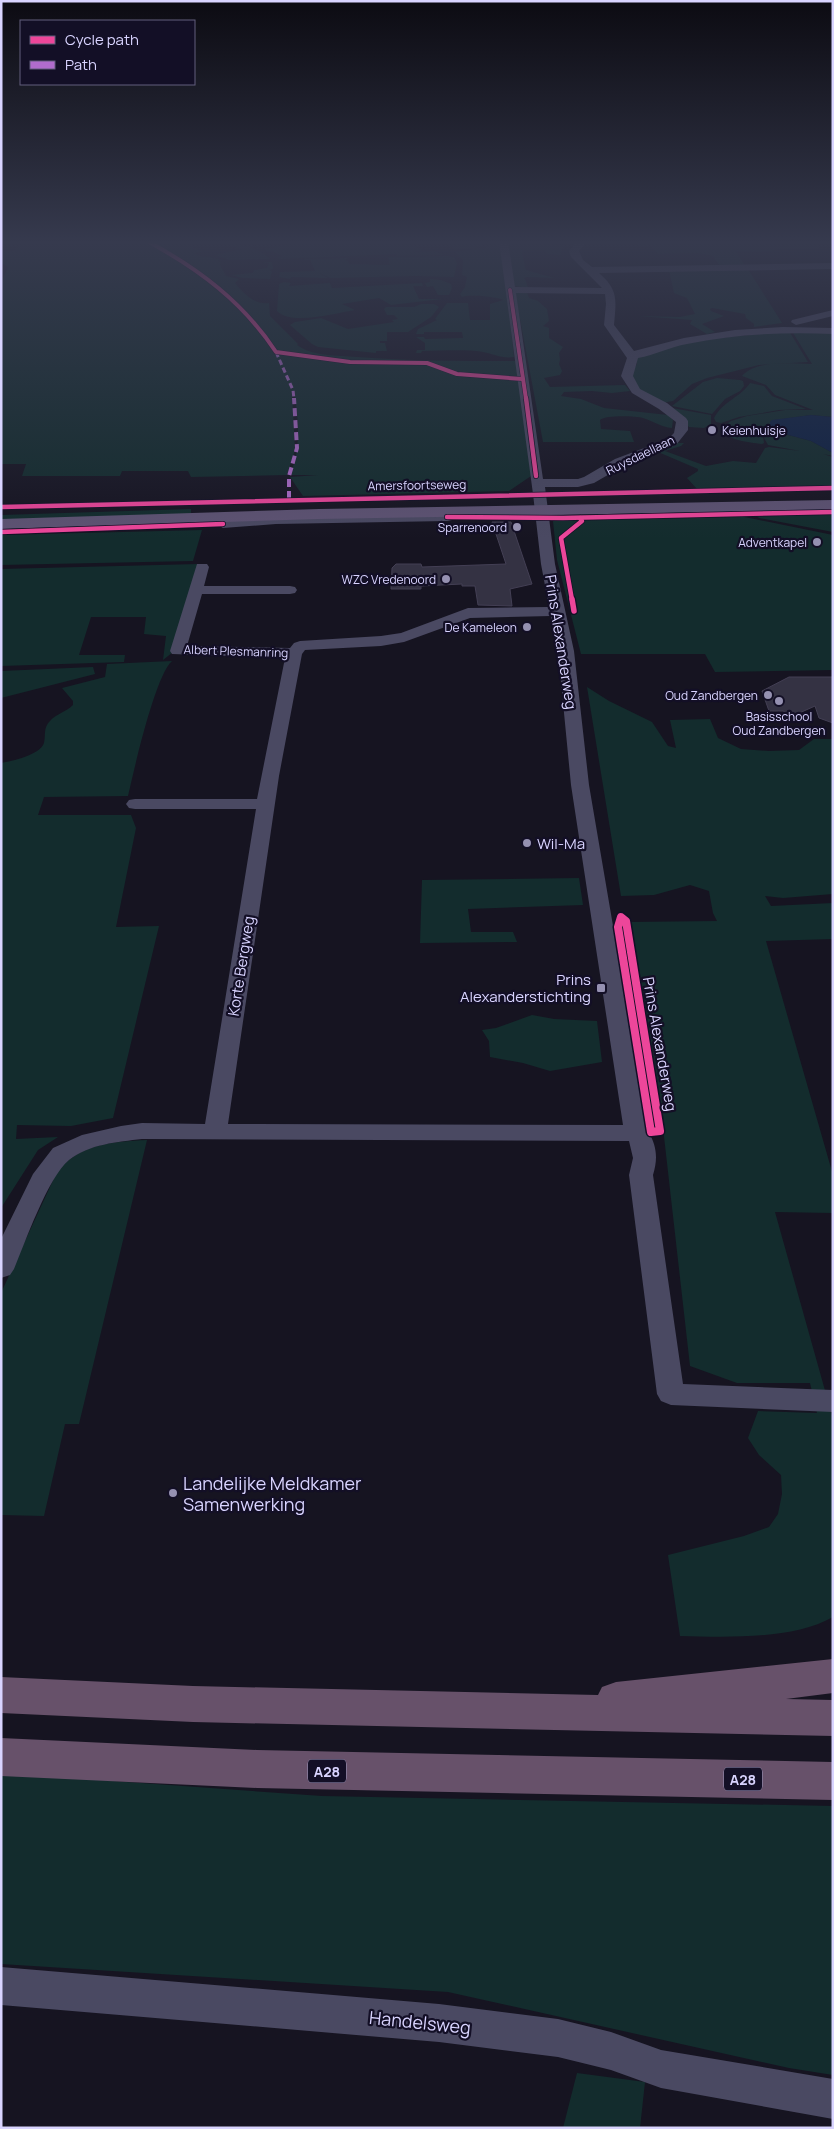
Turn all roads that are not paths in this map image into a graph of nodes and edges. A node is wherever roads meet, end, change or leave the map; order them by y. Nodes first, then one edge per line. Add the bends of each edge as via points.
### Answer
1 (517, 340) edge
2 (621, 340) edge
3 (691, 340) edge
4 (632, 355) junction
5 (538, 483) junction
6 (833, 494) edge
7 (541, 505) junction
8 (833, 505) edge
9 (455, 511) junction
10 (1, 512) edge
11 (1, 524) edge
12 (223, 524) dead end
13 (202, 567) dead end
14 (196, 590) junction
15 (290, 590) dead end
16 (558, 610) junction
17 (294, 653) junction
18 (135, 804) dead end
19 (267, 804) junction
20 (215, 1132) junction
21 (636, 1133) junction
22 (1, 1269) edge
23 (833, 1401) edge
24 (833, 1676) edge
25 (1, 1695) edge
26 (504, 1712) junction
27 (833, 1718) edge
28 (1, 1757) edge
29 (833, 1781) edge
30 (1, 1986) edge
31 (833, 2099) edge

1 - 5 street, Prins Alexanderweg
2 - 4 street
3 - 4 street via 648,354
4 - 5 street, Ruysdaellaan via 634,360 627,376 630,384 682,421 679,437 660,448 620,462 589,480
5 - 7 street, Prins Alexanderweg
6 - 7 main road, Amersfoortseweg
7 - 8 main road, Amersfoortseweg
7 - 9 main road, Amersfoortseweg
7 - 10 main road, Amersfoortseweg
7 - 16 street, Prins Alexanderweg via 548,564
9 - 11 main road, Amersfoortseweg
9 - 12 street, Amersfoortseweg via 447,517
13 - 14 street, Albert Plesmanring
14 - 15 street
14 - 17 street, Albert Plesmanring via 178,651
16 - 17 street via 468,613 404,637 300,646
16 - 21 street, Prins Alexanderweg via 566,651 580,785
17 - 19 street, Korte Bergweg
18 - 19 street
19 - 20 street, Korte Bergweg
20 - 21 street
20 - 22 street via 142,1132 109,1136 60,1155 46,1172
21 - 23 street, Prins Alexanderweg via 642,1140 646,1163 642,1175 671,1394
24 - 26 highway
25 - 26 highway via 193,1704
26 - 27 highway
28 - 29 highway, A28 via 257,1769
30 - 31 street, Handelsweg via 440,2023 558,2038 611,2051 661,2069

